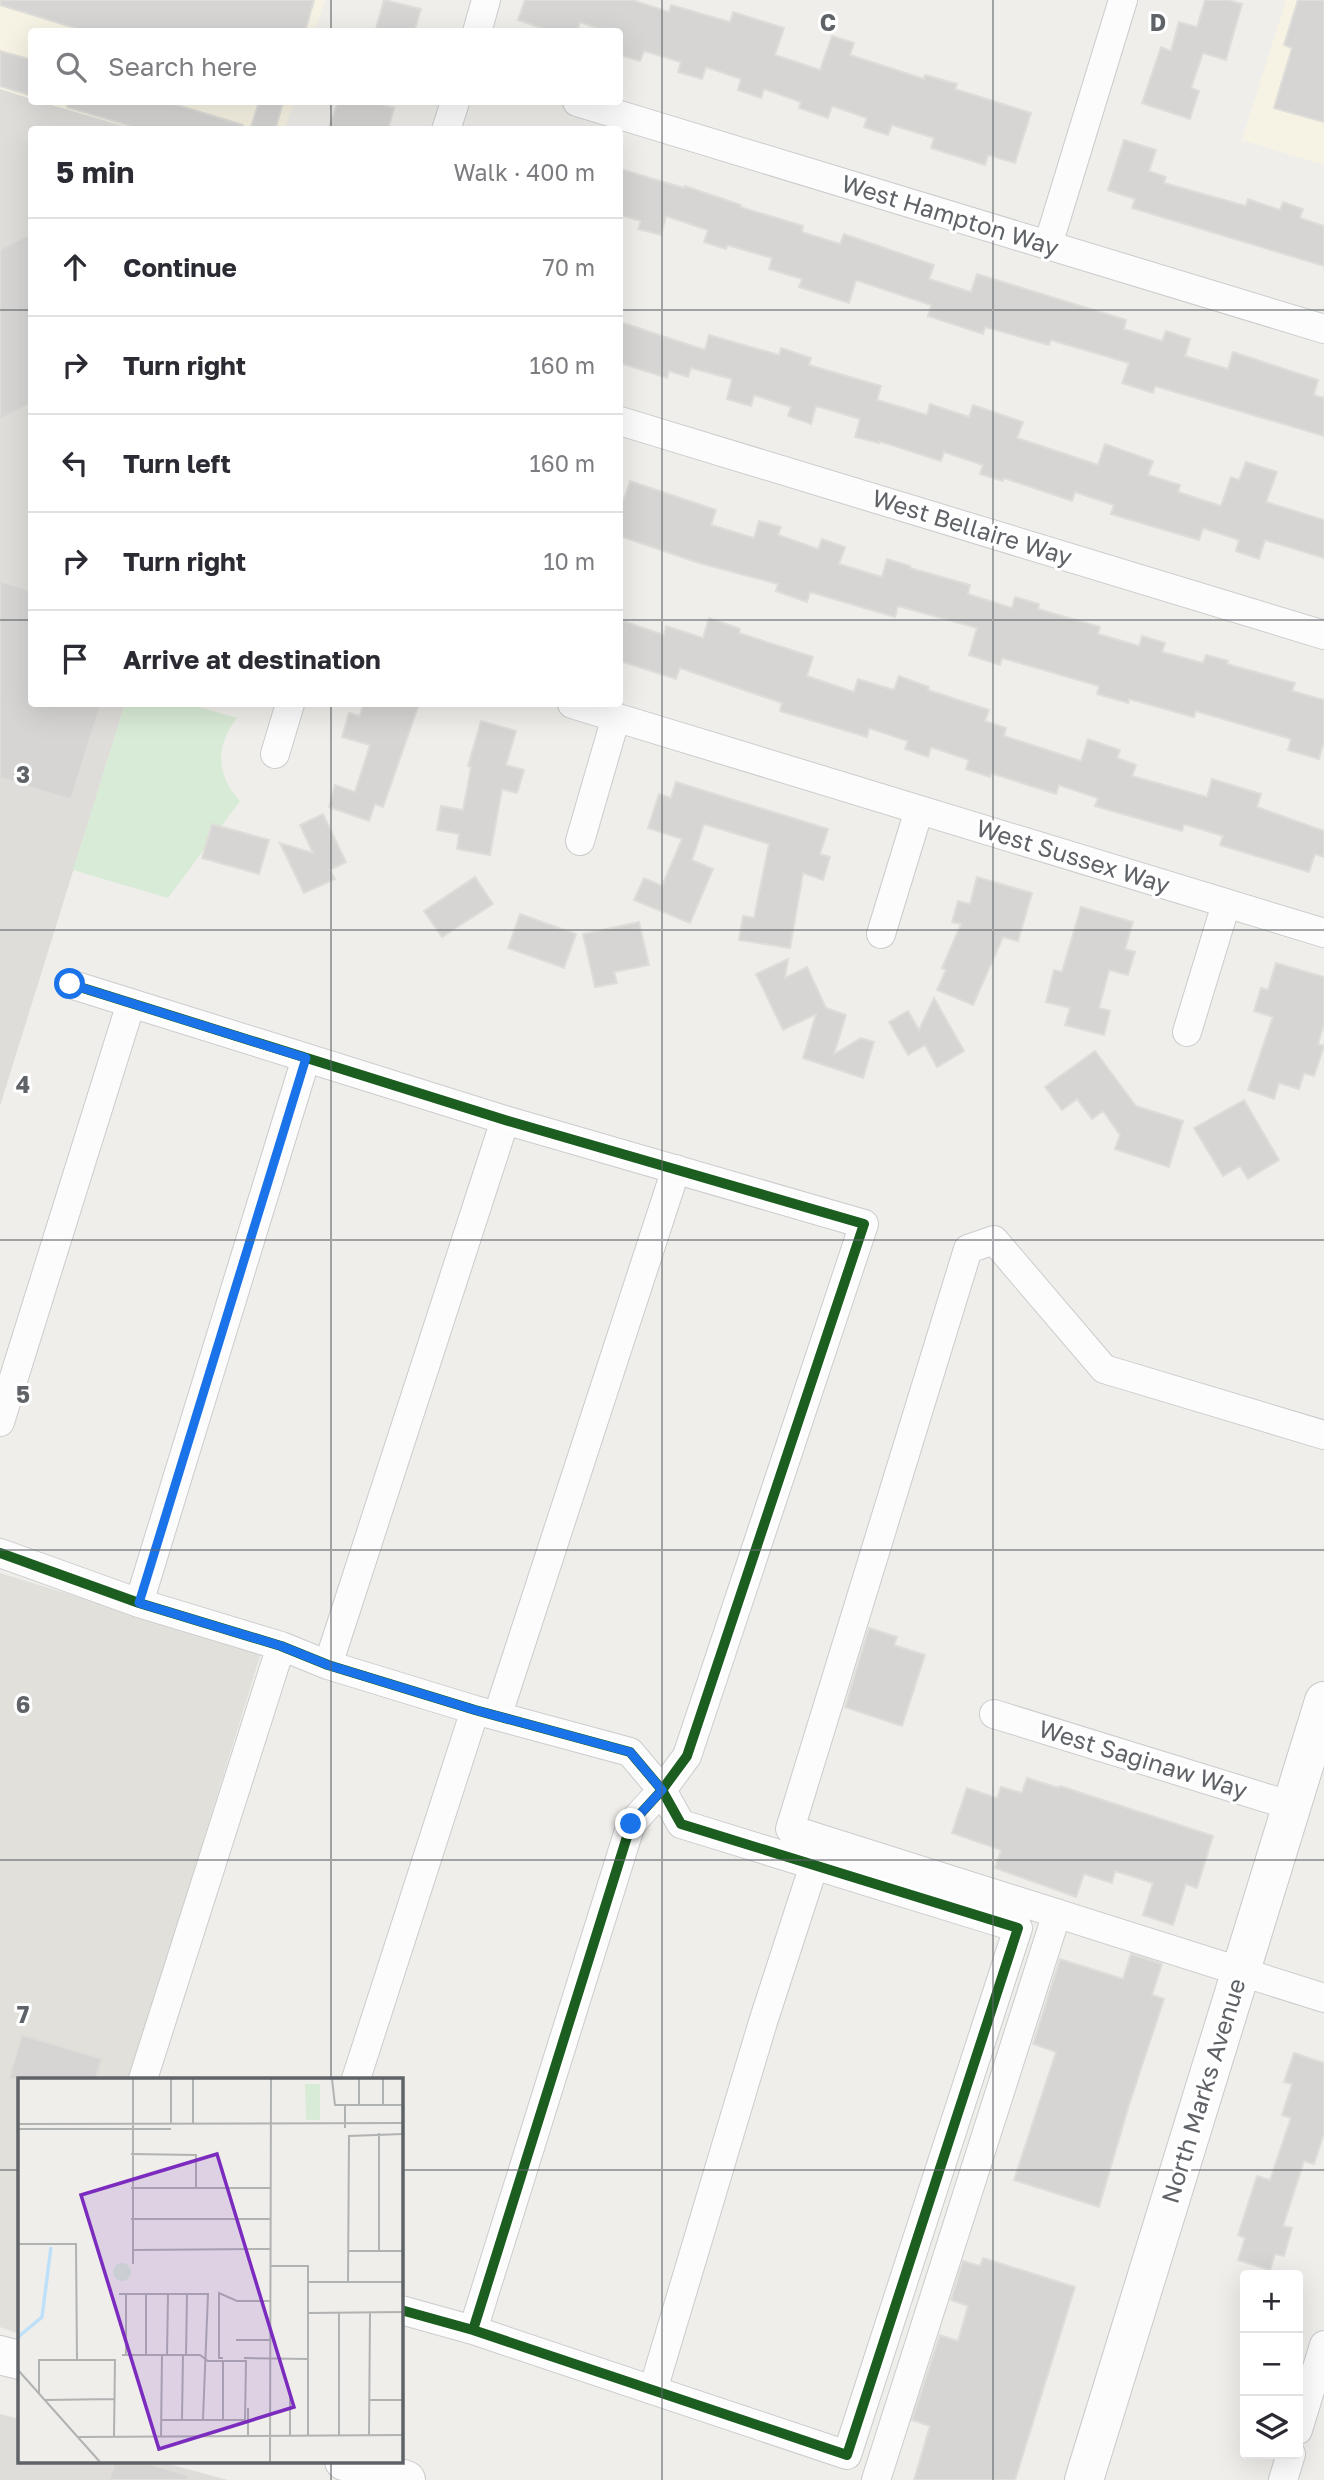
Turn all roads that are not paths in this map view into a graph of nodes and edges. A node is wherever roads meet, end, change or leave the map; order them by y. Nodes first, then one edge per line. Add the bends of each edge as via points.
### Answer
1 (486, 0) edge
2 (1123, 0) edge
3 (478, 28) edge
4 (454, 105) edge
5 (587, 105) edge
6 (447, 126) edge
7 (1048, 245) junction
8 (1324, 329) edge
9 (623, 422) edge
10 (1324, 635) edge
11 (289, 707) edge
12 (582, 707) edge
13 (616, 717) junction
14 (275, 754) dead end
15 (919, 810) junction
16 (580, 841) dead end
17 (1226, 904) junction
18 (1324, 933) edge
19 (881, 934) dead end
20 (70, 984) dead end
21 (131, 1003) junction
22 (1187, 1032) dead end
23 (306, 1058) junction
24 (505, 1120) junction
25 (676, 1169) junction
26 (0, 1422) edge
27 (1324, 1435) edge
28 (0, 1553) edge
29 (139, 1603) junction
30 (281, 1646) junction
31 (328, 1665) junction
32 (1324, 1701) edge
33 (486, 1712) junction
34 (994, 1714) dead end
35 (662, 1790) junction
36 (1292, 1806) junction
37 (814, 1866) junction
38 (1057, 1913) junction
39 (1241, 1971) junction
40 (1324, 1998) edge
41 (143, 2078) edge
42 (356, 2078) edge
43 (402, 2310) edge
44 (473, 2330) junction
45 (1324, 2345) edge
46 (0, 2355) edge
47 (18, 2360) edge
48 (653, 2390) junction
49 (1303, 2414) edge
50 (1289, 2459) edge
51 (347, 2462) edge
52 (406, 2480) edge
53 (876, 2480) edge
54 (1084, 2480) edge
55 (1283, 2480) edge

1 - 3 street
2 - 7 street
4 - 6 street
5 - 7 street, West Hampton Way
7 - 8 street, West Hampton Way
9 - 10 street, West Bellaire Way
11 - 14 street
12 - 13 street, West Sussex Way
13 - 15 street, West Sussex Way
13 - 16 street
15 - 17 street, West Sussex Way
15 - 19 street
17 - 18 street, West Sussex Way
17 - 22 street
20 - 21 street
21 - 23 street
21 - 26 street
23 - 24 street
23 - 29 street
24 - 25 street
24 - 31 street
25 - 33 street
25 - 35 street via 864,1224 687,1756
27 - 38 street via 1104,1369 994,1240 968,1249 790,1829
28 - 29 street
29 - 30 street
30 - 31 street
30 - 41 street
31 - 33 street
32 - 36 main road, North Marks Avenue
33 - 35 street via 630,1752
33 - 42 street
34 - 36 street, West Saginaw Way
35 - 37 street via 681,1825
35 - 44 street via 631,1824
36 - 39 main road, North Marks Avenue
37 - 48 street
37 - 48 street via 1018,1928 847,2455
38 - 39 street
38 - 53 street
39 - 40 street
39 - 54 main road, North Marks Avenue
43 - 44 street
44 - 48 street
45 - 49 street
46 - 47 main road
50 - 55 street
51 - 52 main road

